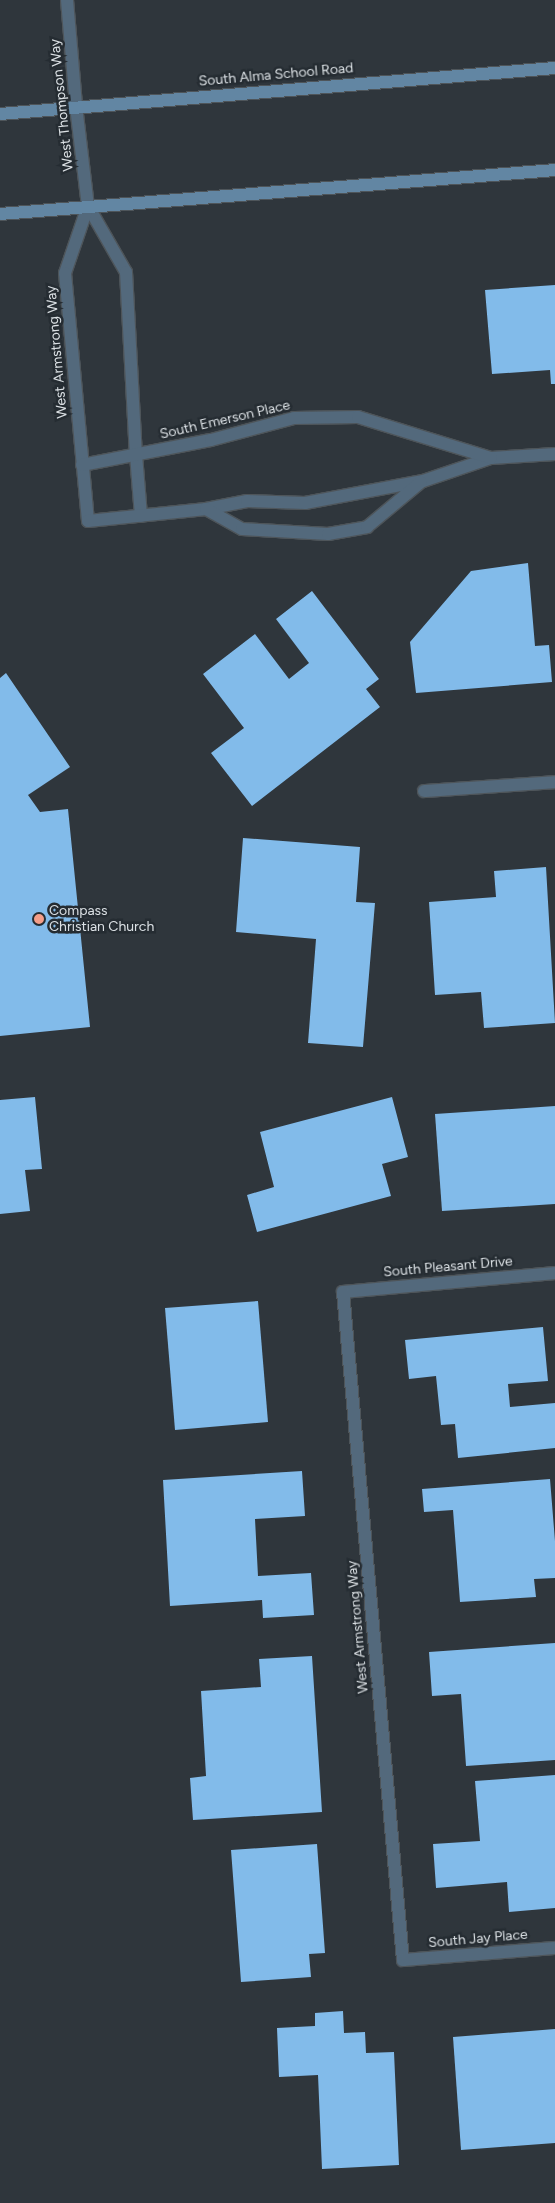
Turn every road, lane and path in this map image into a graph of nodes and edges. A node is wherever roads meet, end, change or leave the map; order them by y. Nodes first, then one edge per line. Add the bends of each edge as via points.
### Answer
1 (67, 0) edge
2 (555, 68) edge
3 (76, 106) junction
4 (0, 114) edge
5 (555, 170) edge
6 (88, 206) junction
7 (0, 214) edge
8 (555, 454) edge
9 (136, 455) junction
10 (491, 458) junction
11 (82, 465) junction
12 (423, 481) junction
13 (206, 509) junction
14 (142, 516) junction
15 (88, 521) joint
16 (555, 782) edge
17 (424, 790) dead end
18 (555, 1272) edge
19 (343, 1292) joint
20 (555, 1948) edge
21 (402, 1960) joint

1 - 3 street, West Thompson Way
2 - 3 main road, South Alma School Road
3 - 4 main road, South Alma School Road
3 - 6 street, West Thompson Way
5 - 6 main road
6 - 7 main road
6 - 9 street via 126,272
6 - 11 street, West Armstrong Way via 66,273
8 - 10 street, South Emerson Place
9 - 10 street, South Emerson Place via 294,418 358,417
9 - 11 street, South Emerson Place
9 - 14 street
10 - 12 street, South Emerson Place
11 - 15 street, West Armstrong Way
12 - 13 street, South Emerson Place via 305,504 247,501
12 - 13 street, South Emerson Place via 367,527 328,534 242,529
13 - 14 street, South Emerson Place
14 - 15 street, South Emerson Place
16 - 17 street
18 - 19 street, South Pleasant Drive
19 - 21 street, West Armstrong Way
20 - 21 street, South Jay Place

